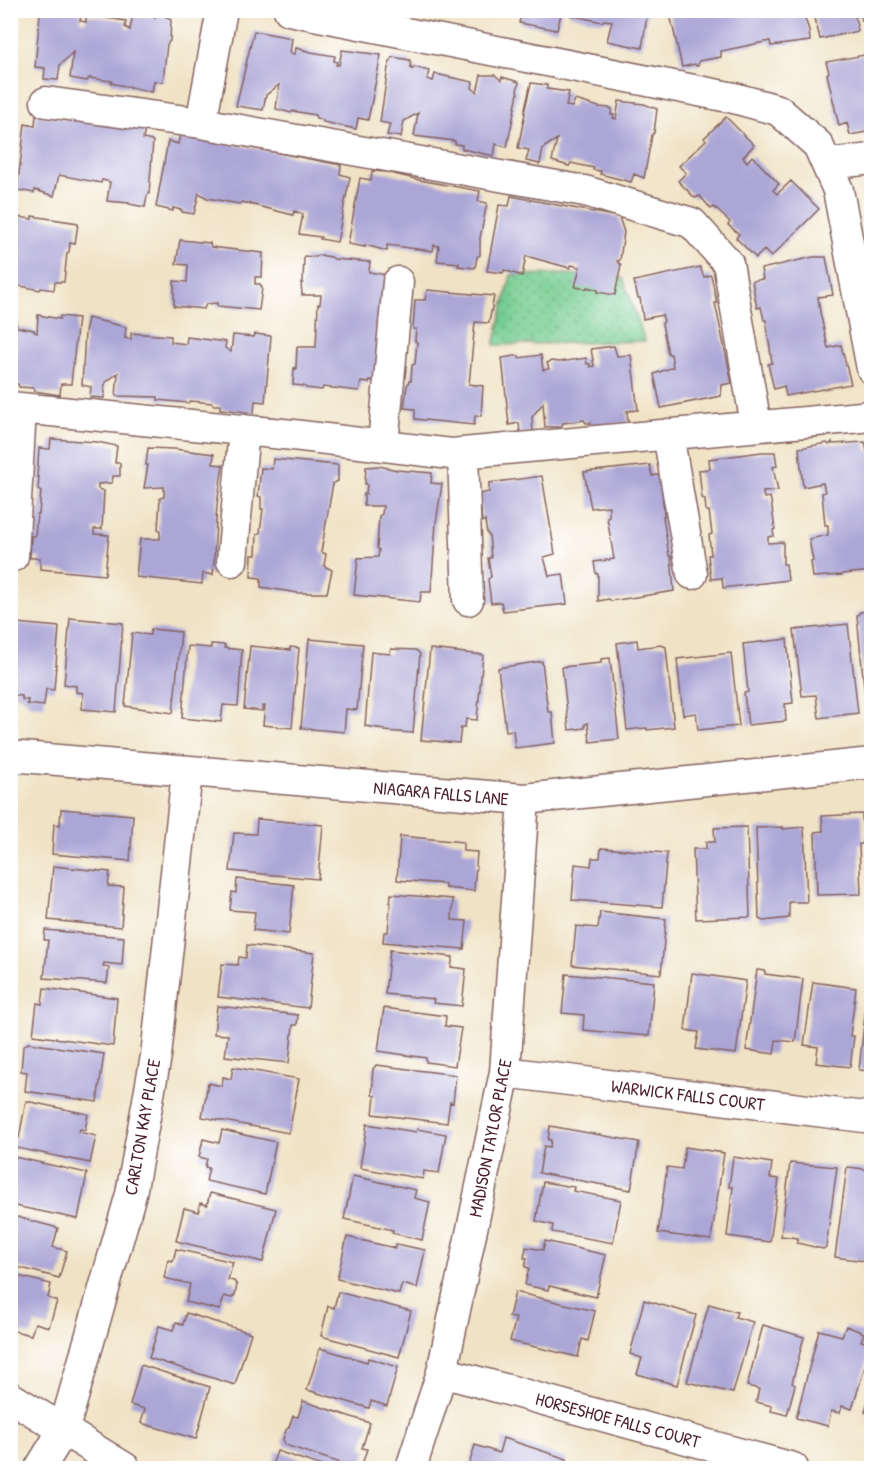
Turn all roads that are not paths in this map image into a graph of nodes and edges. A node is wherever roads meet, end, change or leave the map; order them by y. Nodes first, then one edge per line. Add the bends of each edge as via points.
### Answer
1 (222, 10) edge
2 (289, 10) edge
3 (45, 102) dead end
4 (201, 123) junction
5 (872, 159) edge
6 (827, 164) junction
7 (398, 282) dead end
8 (865, 297) edge
9 (872, 369) edge
10 (16, 408) edge
11 (872, 416) edge
12 (756, 425) junction
13 (244, 430) junction
14 (668, 434) junction
15 (383, 445) junction
16 (463, 453) junction
17 (13, 556) dead end
18 (232, 561) dead end
19 (692, 574) dead end
20 (468, 600) dead end
21 (10, 756) edge
22 (872, 763) edge
23 (187, 772) junction
24 (524, 800) junction
25 (505, 1072) junction
26 (872, 1118) edge
27 (442, 1372) junction
28 (10, 1397) edge
29 (64, 1429) junction
30 (40, 1468) edge
31 (125, 1468) edge
32 (411, 1468) edge
33 (793, 1468) edge

1 - 4 street
2 - 6 street via 735,98 778,110 818,145
3 - 4 street
4 - 12 street via 585,191 692,223 728,263
5 - 6 street
6 - 8 street via 838,190
7 - 15 street
8 - 9 street
10 - 13 street
10 - 17 street
11 - 12 street
12 - 14 street
13 - 15 street
13 - 18 street
14 - 16 street
14 - 19 street
15 - 16 street
16 - 20 street
21 - 23 street, NIAGARA FALLS LANE
22 - 24 street, NIAGARA FALLS LANE
23 - 24 street, NIAGARA FALLS LANE
23 - 29 street, CARLTON KAY PLACE via 156,1056 131,1194
24 - 25 street, MADISON TAYLOR PLACE
25 - 26 street, WARWICK FALLS COURT
25 - 27 street, MADISON TAYLOR PLACE
27 - 32 street, MADISON TAYLOR PLACE
27 - 33 street, HORSESHOE FALLS COURT
28 - 29 street
29 - 30 street, CARLTON KAY PLACE
29 - 31 street

